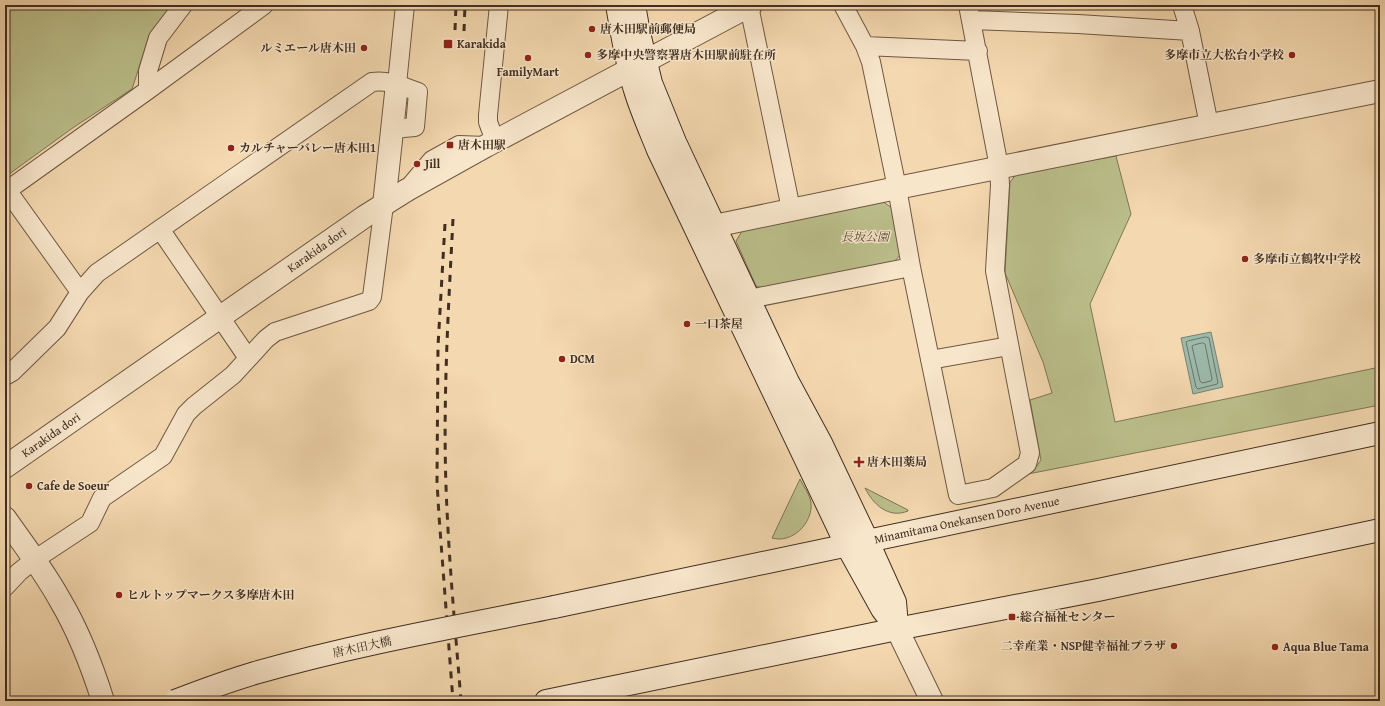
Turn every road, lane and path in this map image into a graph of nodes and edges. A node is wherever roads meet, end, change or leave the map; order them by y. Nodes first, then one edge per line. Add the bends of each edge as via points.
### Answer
1 (183, 5) edge
2 (264, 5) edge
3 (405, 5) edge
4 (499, 5) edge
5 (617, 5) edge
6 (634, 5) edge
7 (843, 5) edge
8 (1182, 5) edge
9 (750, 6) edge
10 (970, 13) edge
11 (1190, 31) junction
12 (865, 46) junction
13 (978, 51) junction
14 (637, 65) junction
15 (397, 84) junction
16 (148, 90) junction
17 (1380, 91) edge
18 (1209, 126) junction
19 (490, 143) junction
20 (999, 167) junction
21 (896, 188) junction
22 (6, 191) edge
23 (395, 198) junction
24 (791, 209) junction
25 (714, 226) junction
26 (160, 230) junction
27 (911, 267) junction
28 (80, 292) junction
29 (749, 299) junction
30 (220, 317) junction
31 (1009, 346) junction
32 (248, 358) junction
33 (930, 360) junction
34 (5, 376) edge
35 (1380, 433) edge
36 (5, 467) edge
37 (5, 518) edge
38 (1380, 530) edge
39 (857, 543) junction
40 (34, 560) junction
41 (5, 587) edge
42 (554, 607) joint
43 (897, 629) junction
44 (552, 700) edge
45 (104, 701) edge
46 (175, 701) edge
47 (932, 701) edge

1 - 16 street via 158,38 148,70
2 - 16 street
3 - 15 street
4 - 19 street via 488,115
5 - 14 main road
6 - 14 main road
7 - 12 street
8 - 11 street
9 - 14 main road, Karakida dori
9 - 24 street
10 - 11 street via 1078,24
10 - 13 street
11 - 18 street
12 - 13 street
12 - 21 street via 871,62
13 - 20 street
14 - 19 main road, Karakida dori
14 - 25 main road via 657,100
14 - 39 main road via 642,113 658,150
15 - 23 main road via 392,129
15 - 26 street via 372,82
16 - 22 street
17 - 18 main road
18 - 20 main road
19 - 23 main road, Karakida dori, bridge
20 - 21 main road
20 - 31 street via 995,271
21 - 24 main road
21 - 27 street
22 - 28 street
23 - 30 main road, Karakida dori
23 - 32 street via 369,301 275,332
24 - 25 main road
25 - 29 main road
26 - 28 street via 97,274
26 - 30 street
27 - 29 street
27 - 33 street
28 - 34 street via 57,328
29 - 39 main road via 788,382 821,442
30 - 32 street
30 - 36 main road, Karakida dori
31 - 33 street
31 - 33 street via 1030,453 1027,464 993,488 958,495
32 - 40 street via 233,375 186,414 163,456 102,498 90,523
35 - 39 main road, Minamitama Onekansen Doro Avenue
37 - 40 main road
38 - 43 main road via 1098,590
39 - 42 main road, Minamitama Onekansen Doro Avenue
39 - 43 main road via 882,609
40 - 41 street
40 - 45 main road via 70,617
42 - 46 main road, 唐木田大橋, bridge via 343,650 254,673
43 - 44 main road
43 - 47 main road

